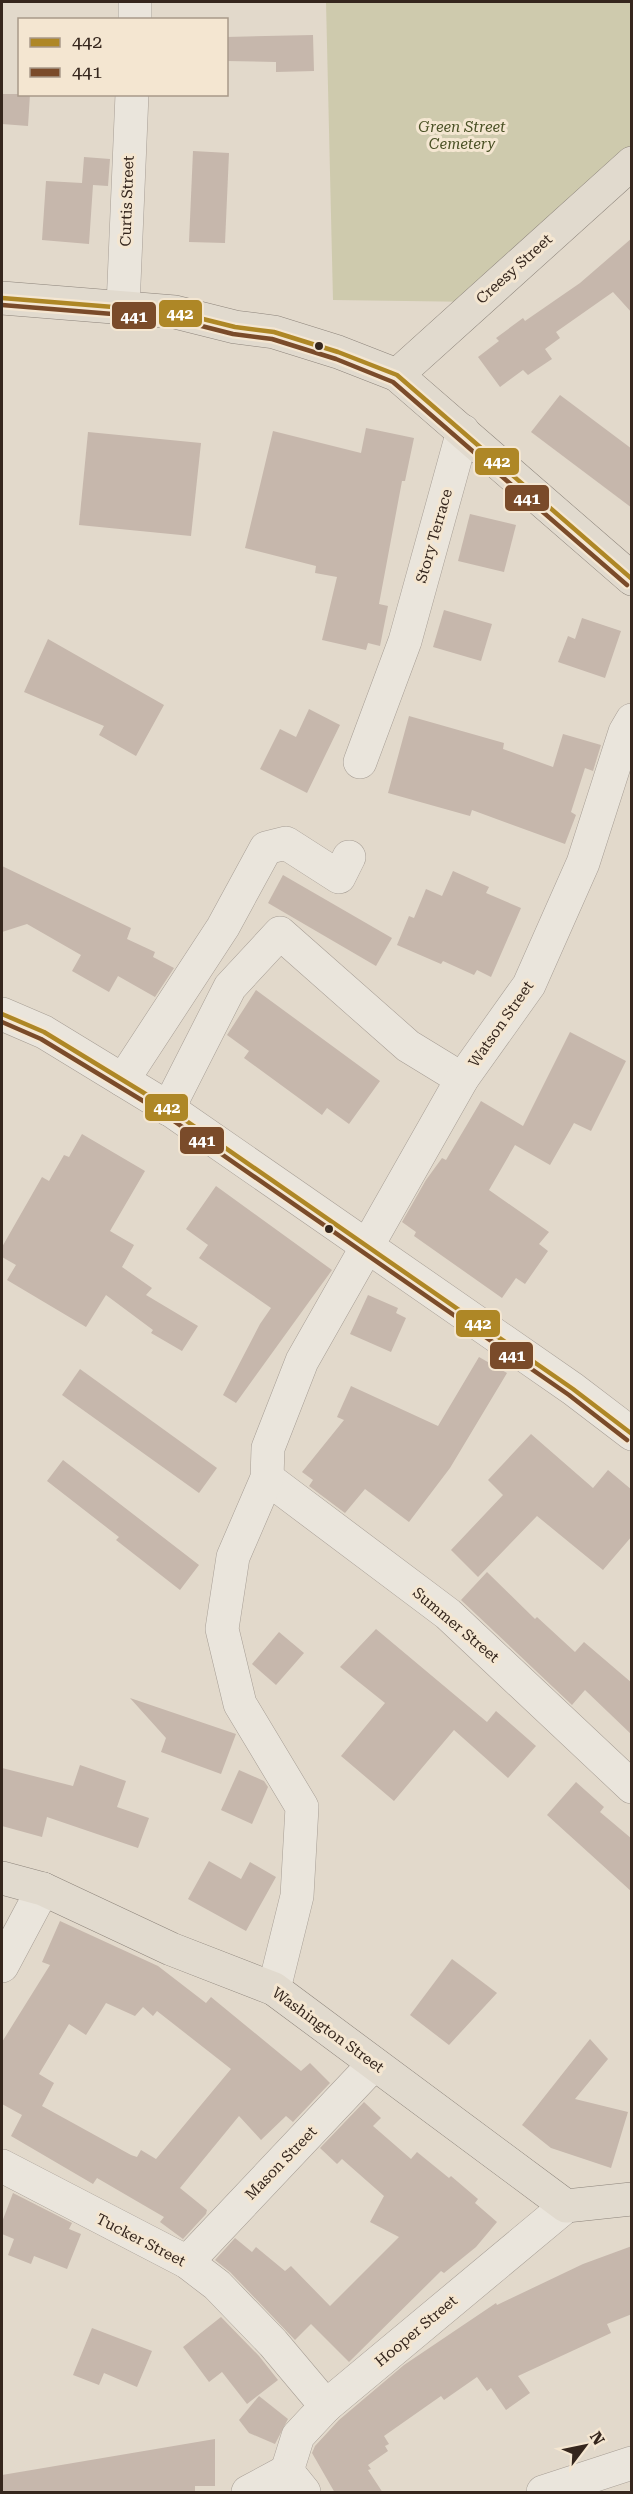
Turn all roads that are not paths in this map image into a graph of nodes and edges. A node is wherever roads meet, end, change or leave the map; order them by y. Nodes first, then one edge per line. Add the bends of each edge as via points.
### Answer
1 (135, 2) edge
2 (135, 18) edge
3 (132, 96) edge
4 (632, 163) edge
5 (2, 298) edge
6 (123, 307) junction
7 (397, 375) junction
8 (463, 431) junction
9 (632, 579) edge
10 (632, 720) edge
11 (360, 762) dead end
12 (349, 857) dead end
13 (2, 1014) edge
14 (462, 1079) junction
15 (123, 1080) junction
16 (168, 1109) junction
17 (367, 1247) junction
18 (632, 1434) edge
19 (267, 1478) junction
20 (632, 1787) edge
21 (2, 1878) edge
22 (43, 1889) junction
23 (2, 1966) edge
24 (274, 1989) junction
25 (374, 2064) junction
26 (6, 2177) edge
27 (632, 2199) edge
28 (566, 2206) junction
29 (187, 2262) junction
30 (326, 2406) junction
31 (632, 2463) edge
32 (295, 2482) edge
33 (248, 2493) edge
34 (543, 2493) edge

1 - 2 street
3 - 6 street, Curtis Street
4 - 7 main road, Creesy Street
5 - 6 main road
6 - 7 main road via 176,312 274,332
7 - 8 main road
8 - 9 main road
8 - 11 street, Story Terrace via 405,641
10 - 14 street, Watson Street via 583,863 529,985
12 - 15 street via 339,878 286,843 266,848 223,927
13 - 15 street via 44,1032
14 - 16 street via 408,1046 280,933 230,987
14 - 17 street, Watson Street
15 - 16 street
16 - 17 street
17 - 18 street
17 - 19 street, Watson Street via 302,1360 268,1448
19 - 20 street, Summer Street via 448,1614
19 - 24 street via 233,1557 222,1629 240,1704 302,1808 297,1896
21 - 22 main road, Washington Street
22 - 23 street
22 - 24 main road, Washington Street via 171,1948
24 - 25 main road, Washington Street
25 - 28 main road, Washington Street
25 - 29 street, Mason Street
26 - 29 street, Tucker Street
27 - 28 main road
28 - 30 street, Hooper Street
29 - 30 street, Tucker Street via 217,2285 273,2343
30 - 32 street, Hooper Street via 298,2436
31 - 34 street
32 - 33 street

